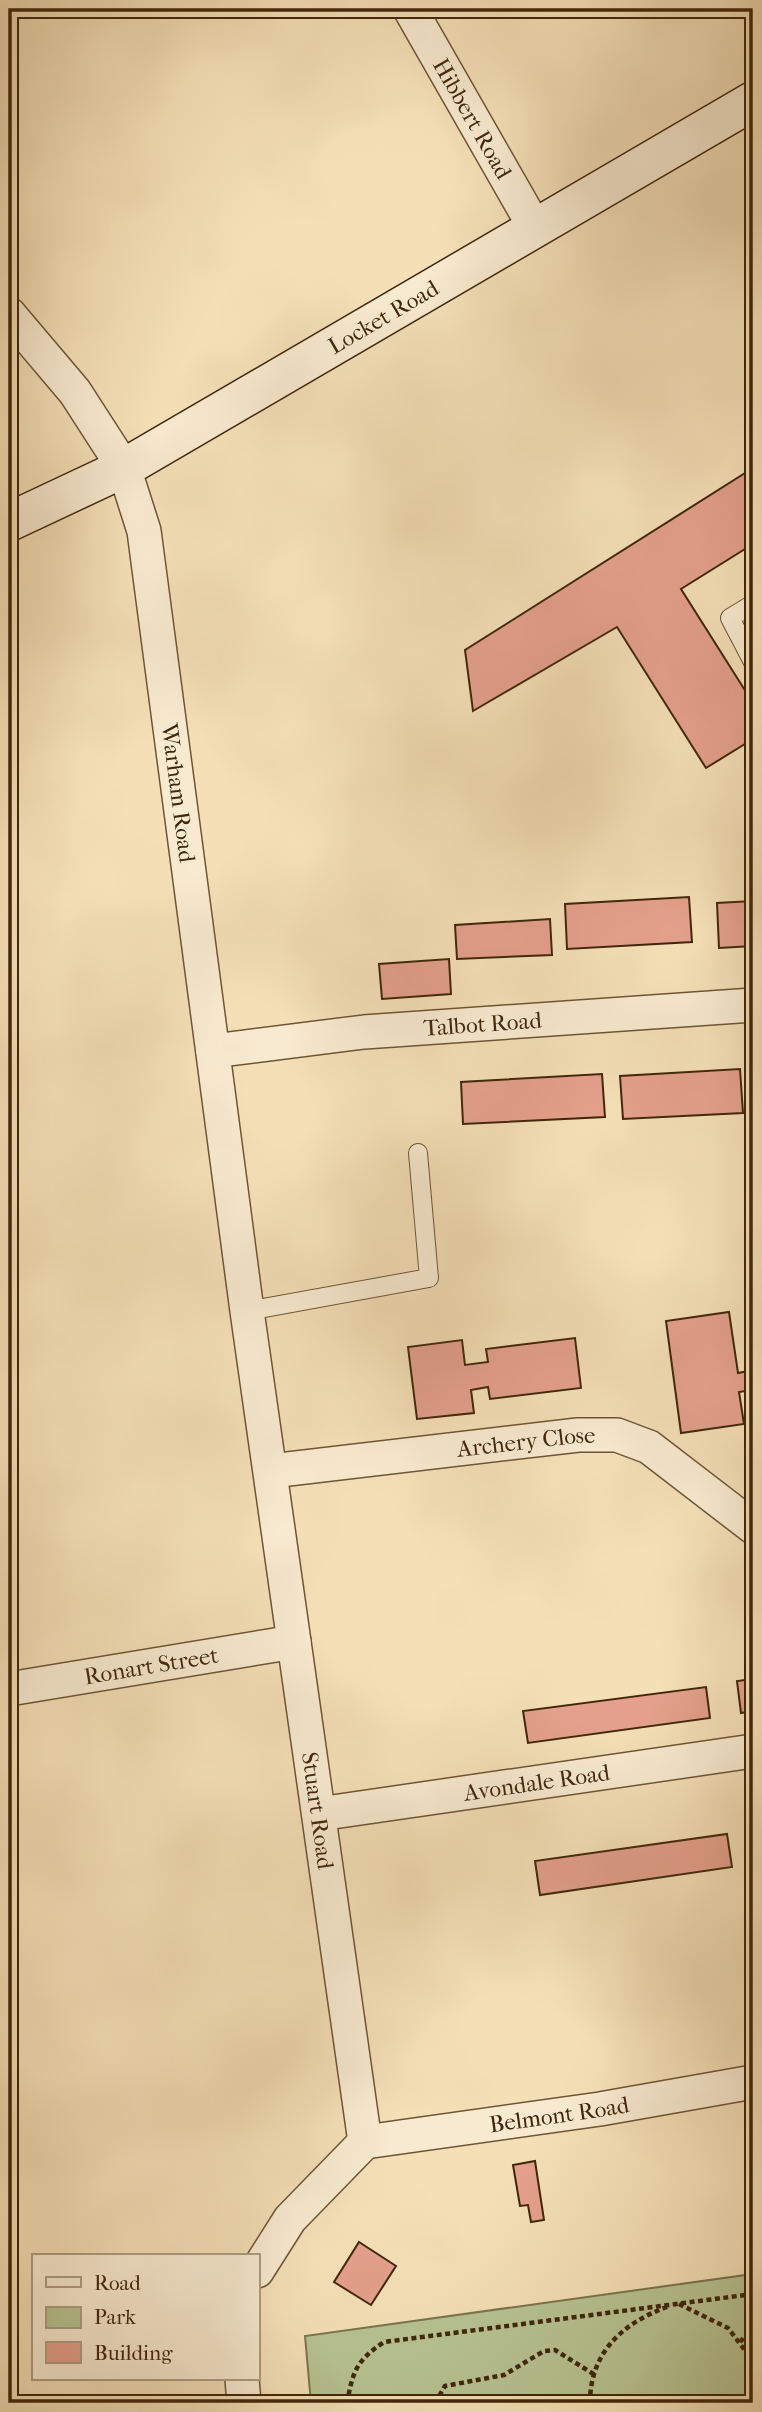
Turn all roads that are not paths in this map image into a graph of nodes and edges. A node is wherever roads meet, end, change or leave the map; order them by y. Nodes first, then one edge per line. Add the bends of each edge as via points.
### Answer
1 (410, 9) edge
2 (753, 101) edge
3 (534, 226) junction
4 (9, 314) edge
5 (124, 468) junction
6 (9, 522) edge
7 (753, 604) edge
8 (753, 662) edge
9 (753, 1005) edge
10 (213, 1051) junction
11 (418, 1153) dead end
12 (247, 1311) junction
13 (271, 1471) junction
14 (753, 1527) edge
15 (294, 1642) junction
16 (9, 1689) edge
17 (753, 1751) edge
18 (319, 1814) junction
19 (753, 2082) edge
20 (365, 2142) junction
21 (259, 2268) edge
22 (242, 2380) edge
23 (244, 2403) edge

1 - 3 street, Hibbert Road
2 - 3 street, Locket Road
3 - 5 street, Locket Road
4 - 5 street, Warham Road via 75,392
5 - 6 street, Locket Road
5 - 10 street, Warham Road via 144,531
7 - 8 lane via 730,618
9 - 10 street, Talbot Road via 365,1032
10 - 12 street, Warham Road
11 - 12 lane via 429,1278
12 - 13 street, Stuart Road
13 - 14 street, Archery Close via 578,1435 617,1435 649,1447
13 - 15 street, Stuart Road
15 - 16 street, Ronart Street
15 - 18 street, Stuart Road
17 - 18 street, Avondale Road
18 - 20 street, Stuart Road
19 - 20 street, Belmont Road
20 - 21 street via 290,2219
22 - 23 street

